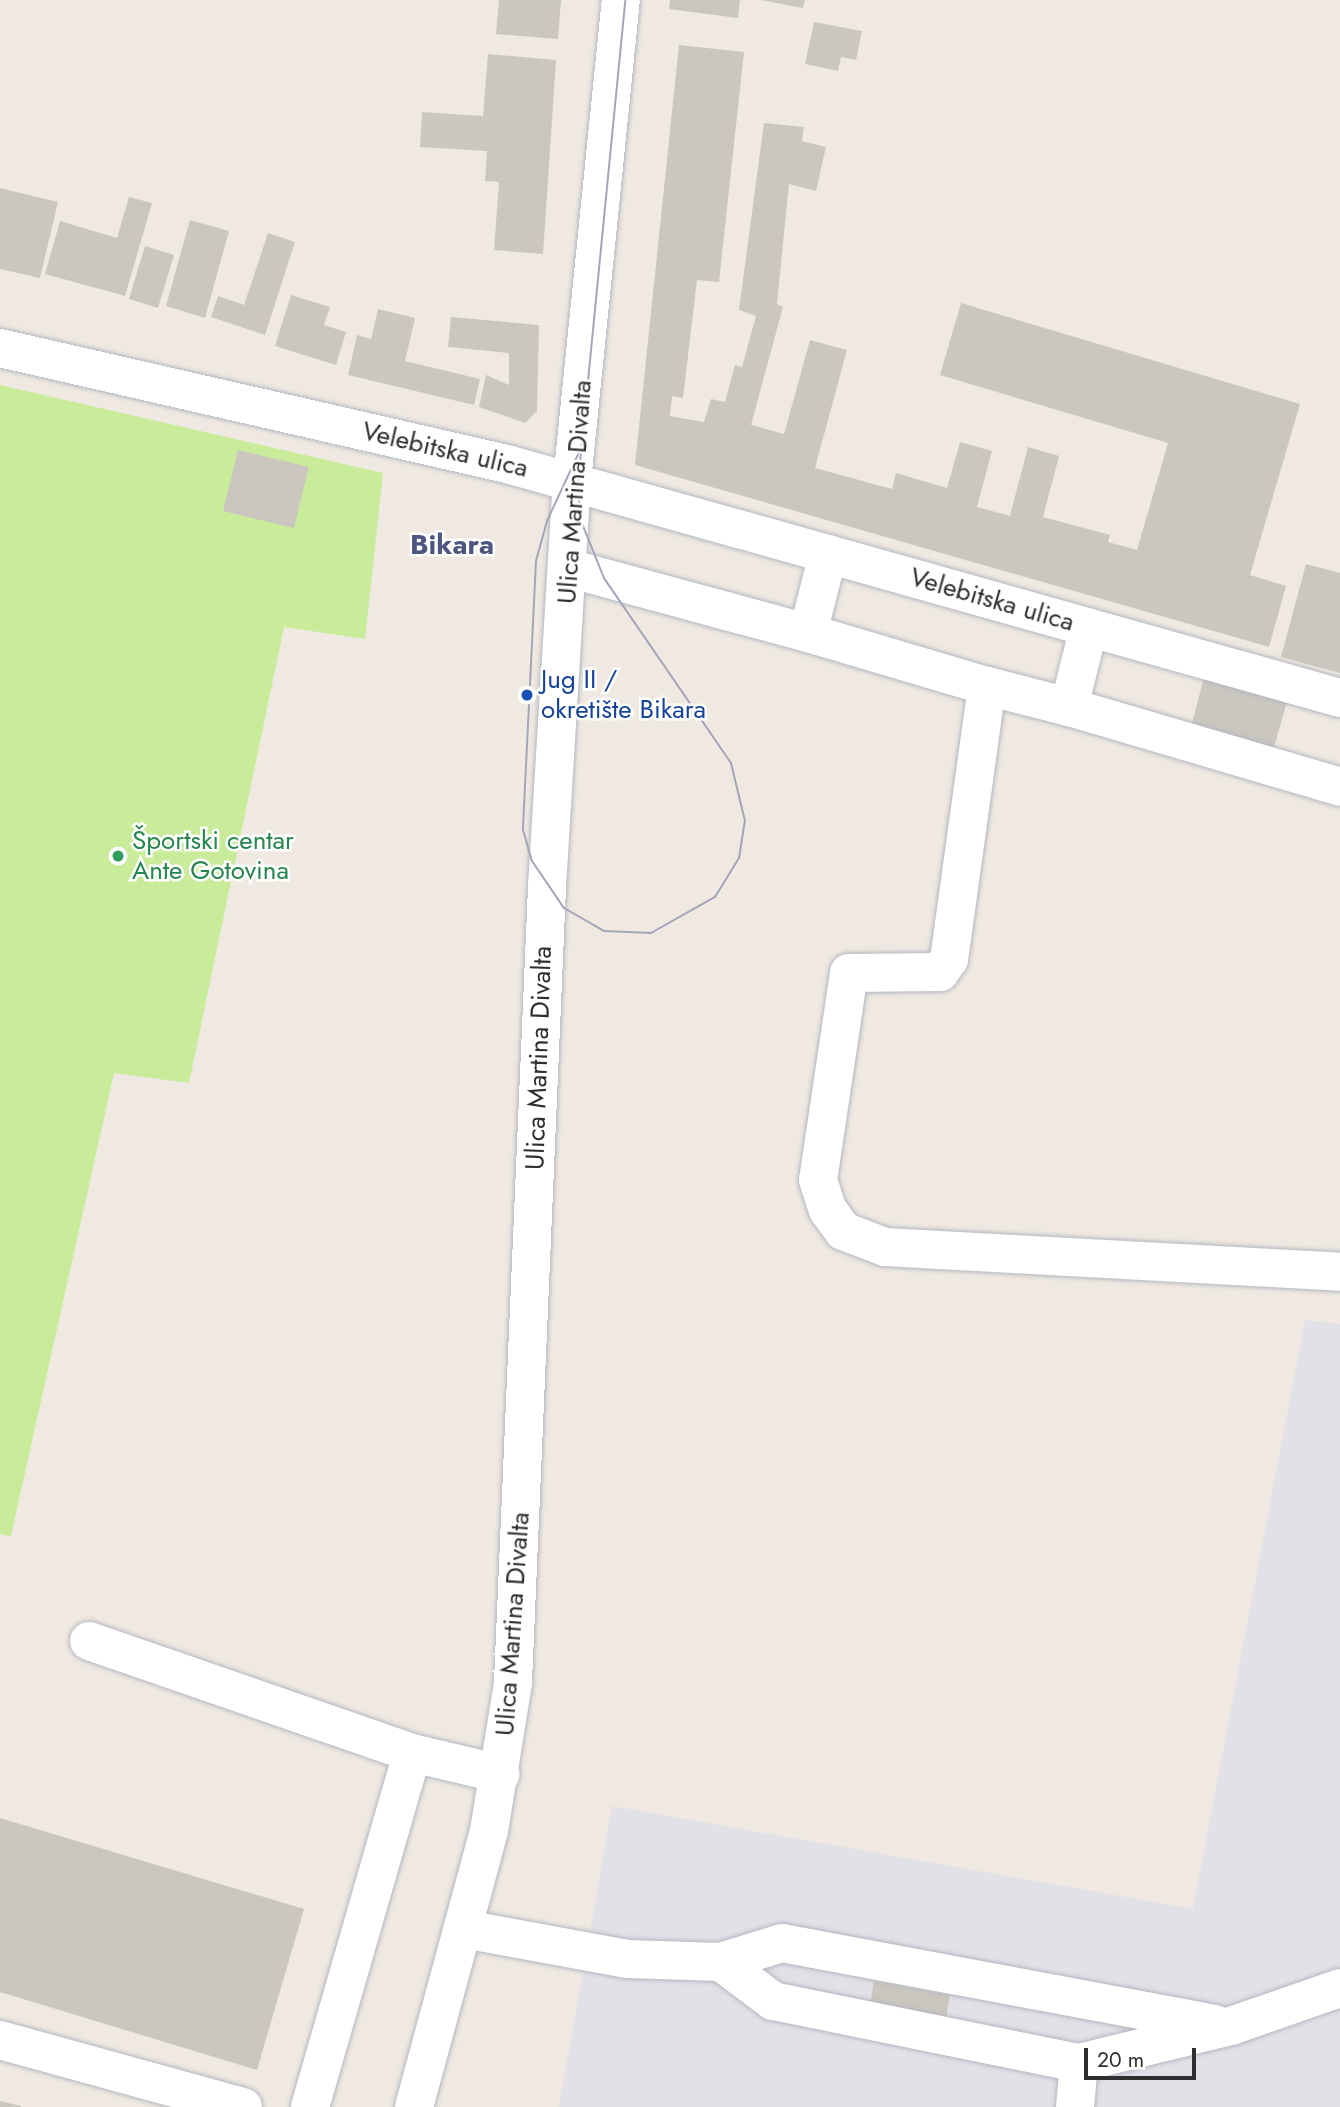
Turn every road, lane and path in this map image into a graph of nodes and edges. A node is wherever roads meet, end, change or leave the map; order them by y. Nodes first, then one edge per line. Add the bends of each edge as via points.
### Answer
1 (621, 0) edge
2 (0, 348) edge
3 (572, 481) junction
4 (828, 554) junction
5 (568, 568) junction
6 (1089, 627) junction
7 (807, 633) junction
8 (987, 686) junction
9 (1340, 698) edge
10 (1069, 707) junction
11 (1340, 787) edge
12 (1340, 1272) edge
13 (89, 1641) dead end
14 (412, 1753) junction
15 (501, 1774) junction
16 (464, 1929) junction
17 (721, 1962) junction
18 (1340, 1988) edge
19 (1231, 2026) junction
20 (0, 2040) edge
21 (1079, 2063) junction
22 (243, 2107) edge
23 (310, 2107) edge
24 (414, 2107) edge
25 (1075, 2107) edge

1 - 3 street, Ulica Martina Divalta
2 - 3 street, Velebitska ulica
3 - 4 street, Velebitska ulica
3 - 5 street, Ulica Martina Divalta
4 - 6 street, Velebitska ulica
4 - 7 street
5 - 7 street
5 - 15 street, Ulica Martina Divalta via 547,887 519,1582
6 - 9 street, Velebitska ulica
6 - 10 street
7 - 8 street
8 - 10 street
8 - 12 street via 949,959 940,972 849,973 818,1180 828,1210 843,1231 885,1247
10 - 11 street
13 - 14 street
14 - 15 street
14 - 23 street
15 - 16 street, Ulica Martina Divalta
16 - 17 street via 626,1959
16 - 24 street, Ulica Martina Divalta
17 - 19 street via 782,1943
17 - 21 street via 773,2001
18 - 19 street
19 - 21 street
20 - 22 street
21 - 25 street

